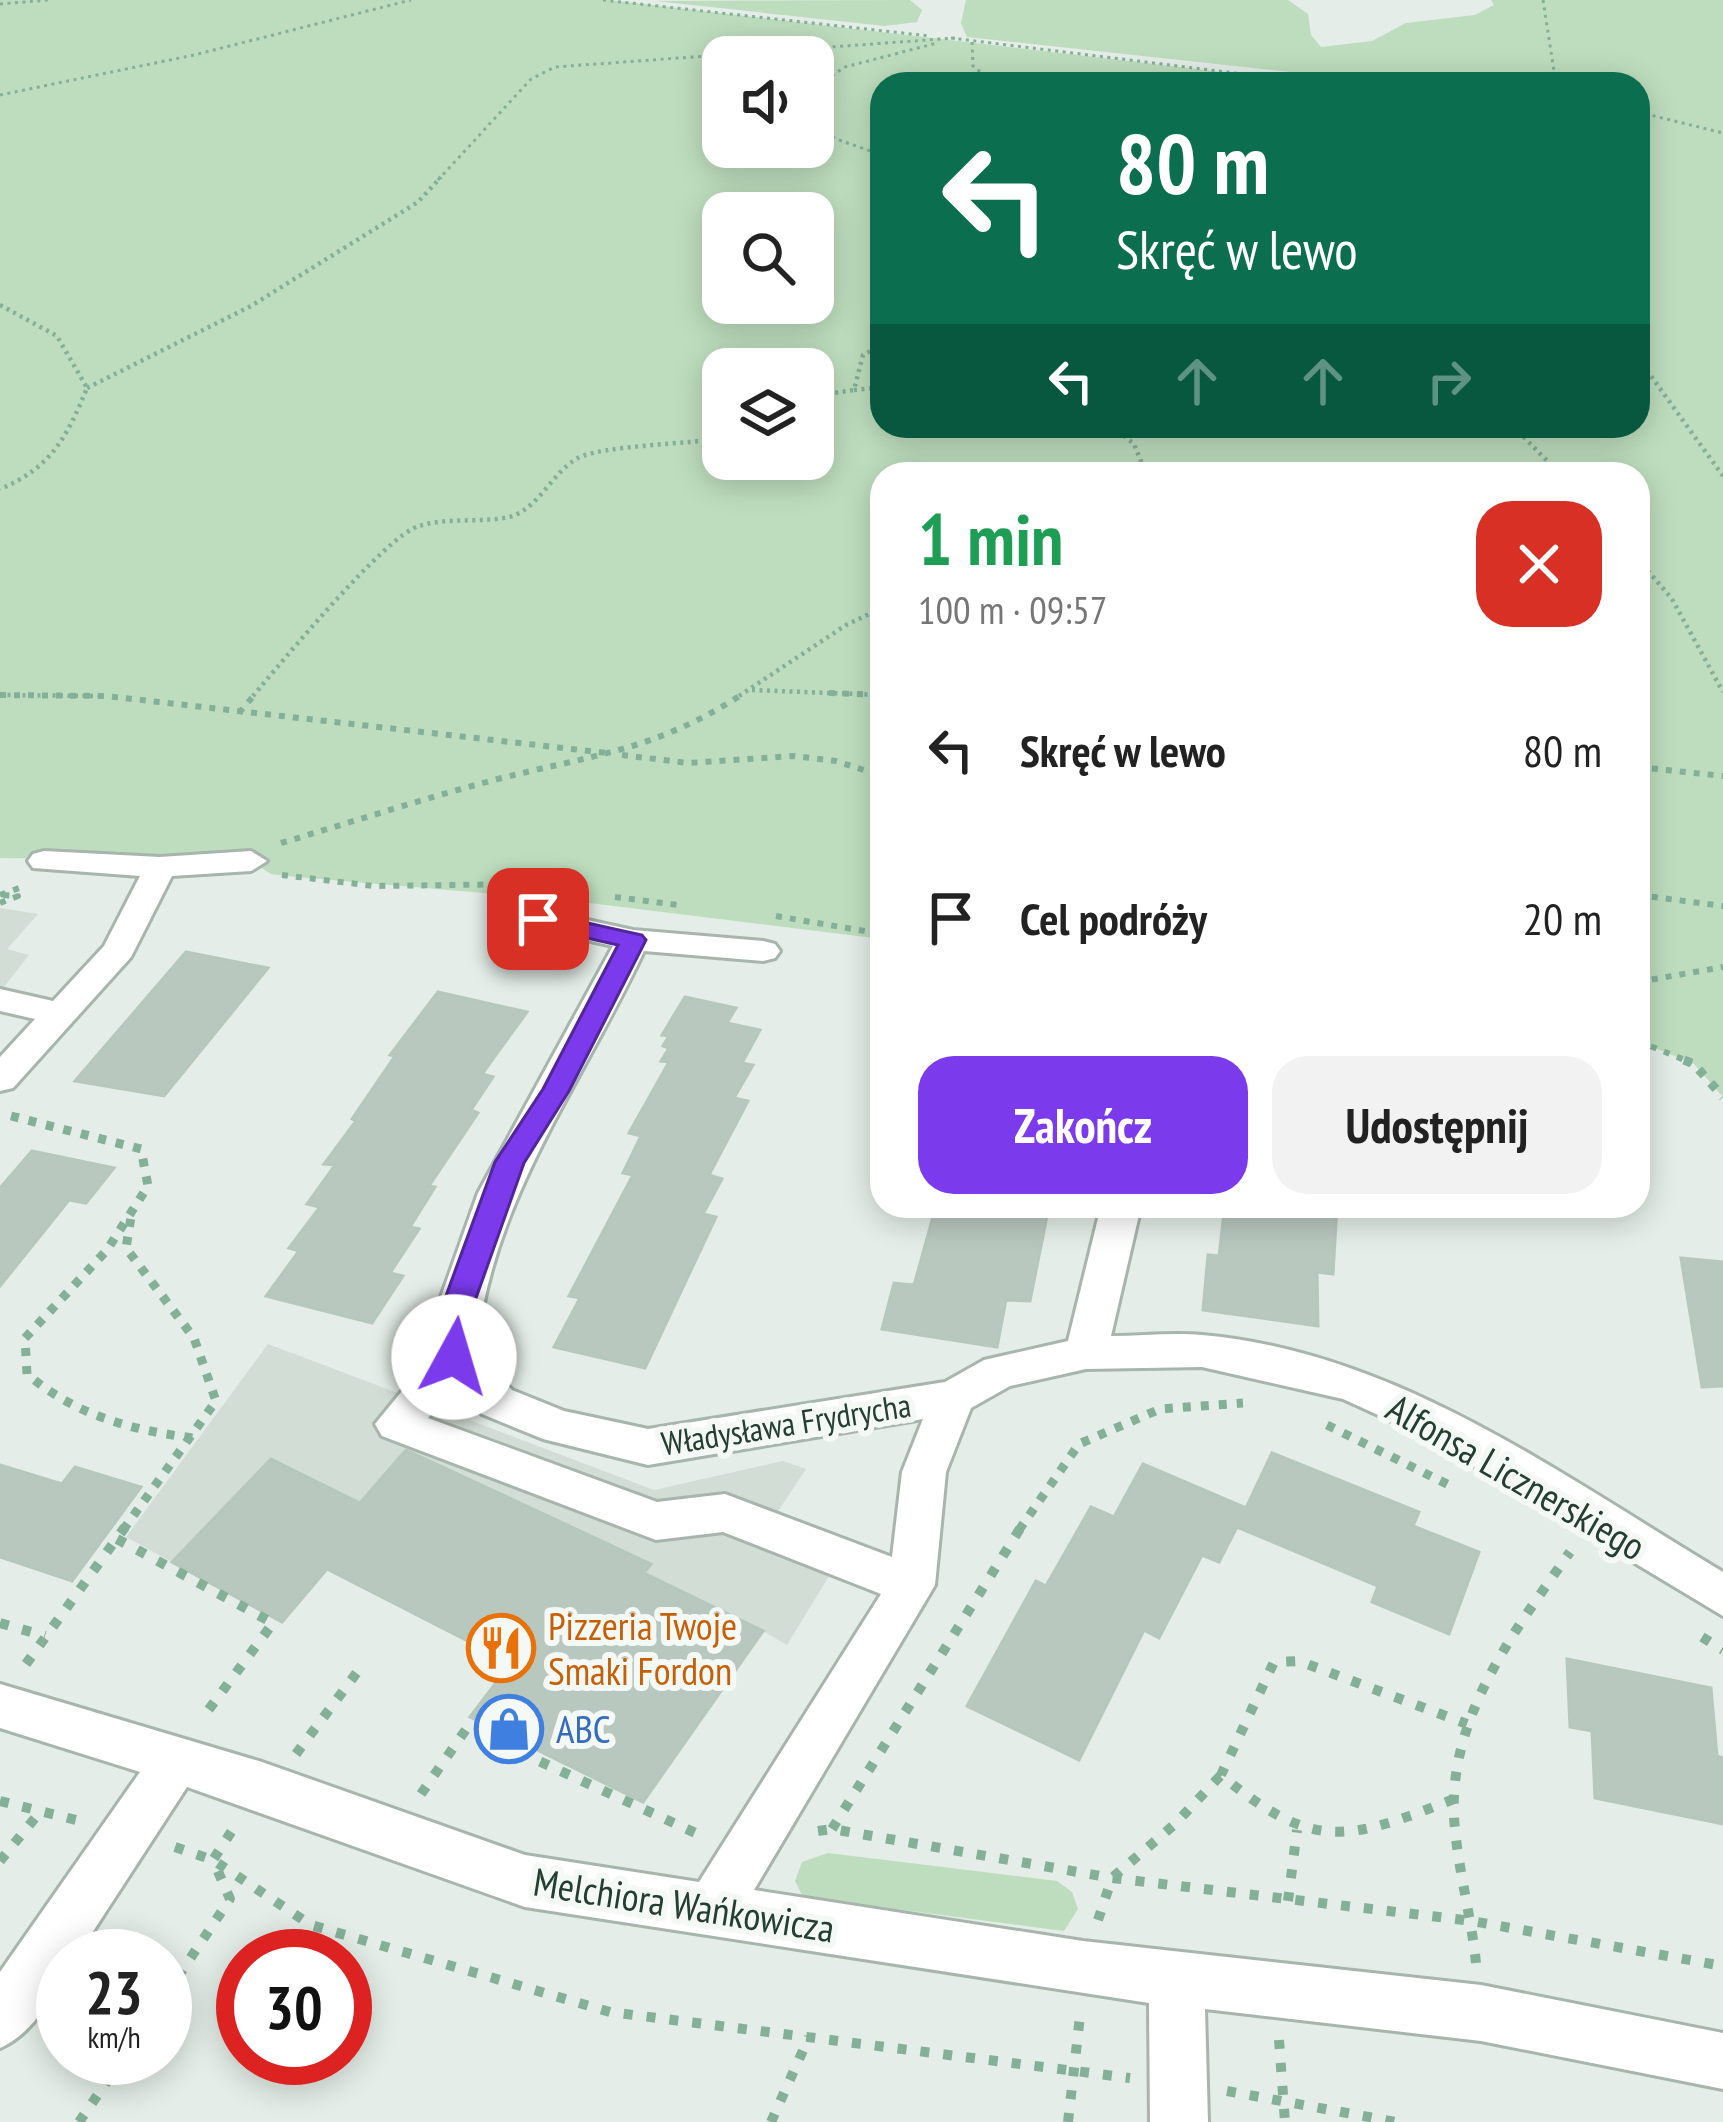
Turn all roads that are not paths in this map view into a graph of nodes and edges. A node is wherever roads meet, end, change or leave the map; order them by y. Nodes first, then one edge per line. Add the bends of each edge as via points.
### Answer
1 (44, 861) dead end
2 (251, 861) road end
3 (160, 867) junction
4 (538, 919) dead end
5 (633, 940) junction
6 (763, 951) dead end
7 (0, 1000) edge
8 (62, 1013) junction
9 (0, 1079) edge
10 (1118, 1218) edge
11 (1086, 1353) junction
12 (454, 1357) junction
13 (954, 1397) junction
14 (912, 1585) junction
15 (1723, 1596) edge
16 (13, 1685) edge
17 (174, 1762) junction
18 (711, 1912) junction
19 (1177, 1980) junction
20 (0, 2020) edge
21 (1723, 2061) edge
22 (1179, 2102) edge

1 - 3 street
2 - 3 street
3 - 8 street via 119,950
4 - 5 street
5 - 6 street
5 - 12 street via 510,1162 455,1312
7 - 8 street
8 - 9 street
10 - 11 street
11 - 13 street, Alfonsa Licznerskiego via 999,1372
11 - 15 street, Alfonsa Licznerskiego via 1202,1351 1354,1385 1435,1422
12 - 13 street, Władysława Frydrycha via 497,1402 648,1447
12 - 14 street via 397,1424 656,1521 725,1513
13 - 14 street via 924,1472
14 - 18 street
16 - 17 street, Melchiora Wańkowicza
17 - 18 street, Melchiora Wańkowicza via 407,1834 525,1881
17 - 20 street
18 - 19 street, Melchiora Wańkowicza
19 - 21 street, Melchiora Wańkowicza via 1480,2013
19 - 22 street

